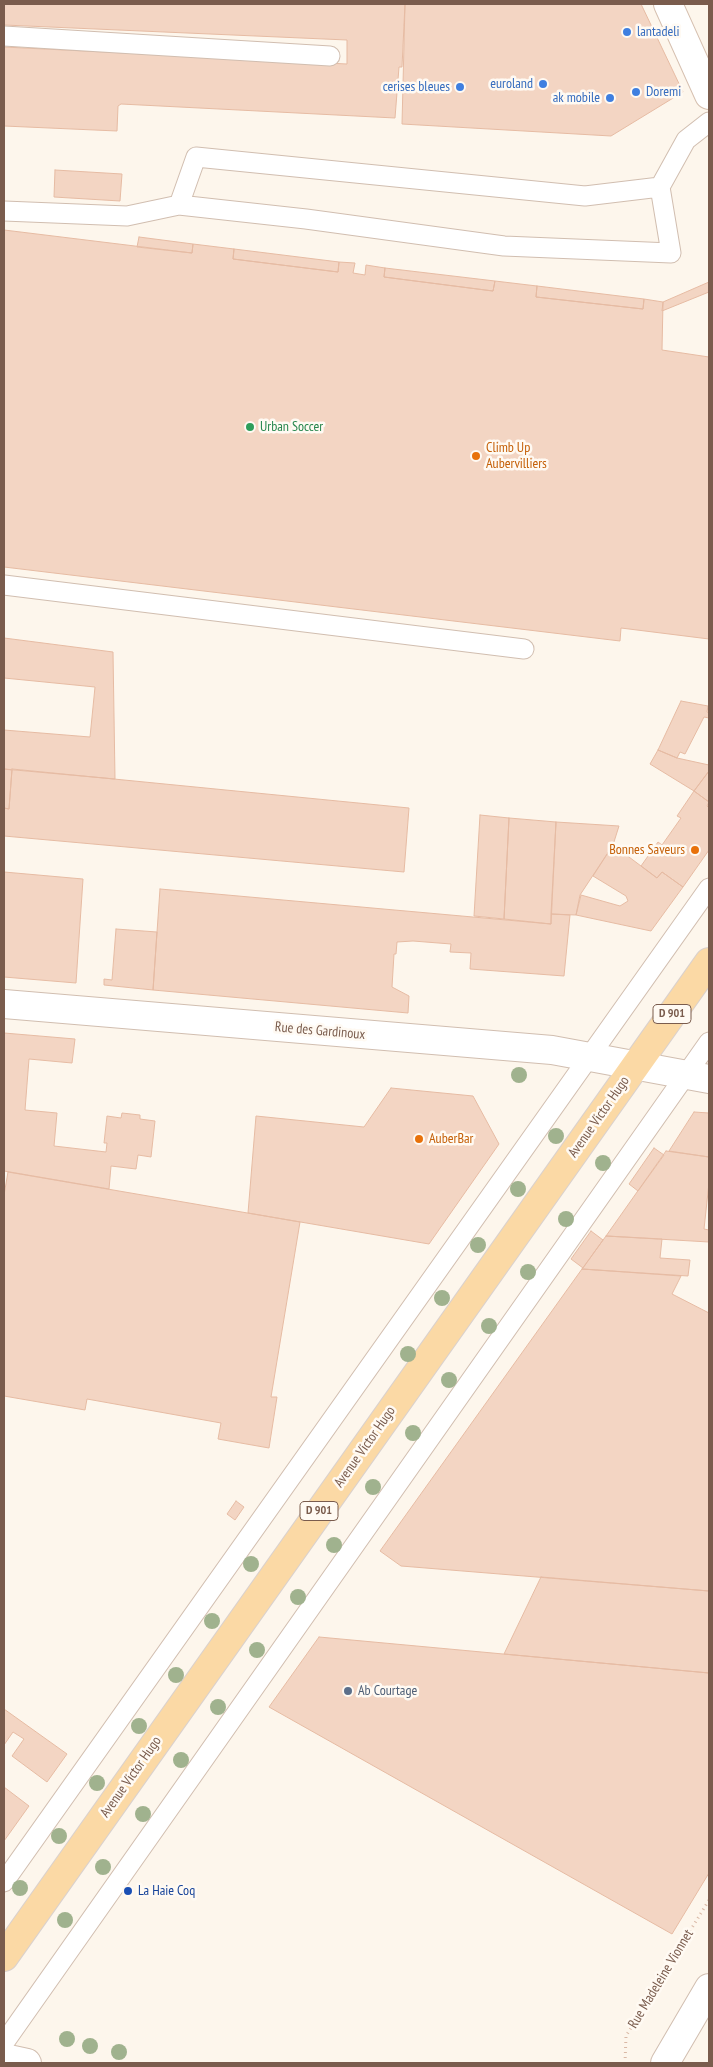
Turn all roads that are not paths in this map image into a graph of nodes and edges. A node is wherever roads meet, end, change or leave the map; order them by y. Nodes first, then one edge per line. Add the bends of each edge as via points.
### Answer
1 (668, 4) edge
2 (4, 36) edge
3 (330, 56) dead end
4 (709, 96) edge
5 (709, 122) edge
6 (660, 187) junction
7 (178, 205) junction
8 (4, 211) edge
9 (4, 585) edge
10 (524, 649) dead end
11 (709, 888) edge
12 (709, 962) edge
13 (4, 1004) edge
14 (709, 1042) edge
15 (587, 1057) junction
16 (635, 1066) junction
17 (697, 1077) edge
18 (4, 1882) edge
19 (4, 1957) edge
20 (709, 1988) edge
21 (4, 2043) edge
22 (4, 2058) edge
23 (27, 2063) edge
24 (665, 2063) edge

1 - 4 street
2 - 3 lane
5 - 6 lane via 686,140
6 - 7 lane via 585,196 196,158
6 - 7 lane via 671,253 504,246
7 - 8 lane via 127,216
9 - 10 lane
11 - 15 lane
12 - 16 main road, Avenue Victor Hugo / D 901
13 - 15 street, Rue des Gardinoux via 552,1050
14 - 17 lane
15 - 16 street, Rue des Gardinoux
15 - 18 lane
16 - 17 street, Rue des Gardinoux
16 - 19 main road, Avenue Victor Hugo / D 901
17 - 21 lane
20 - 24 street
22 - 23 street

